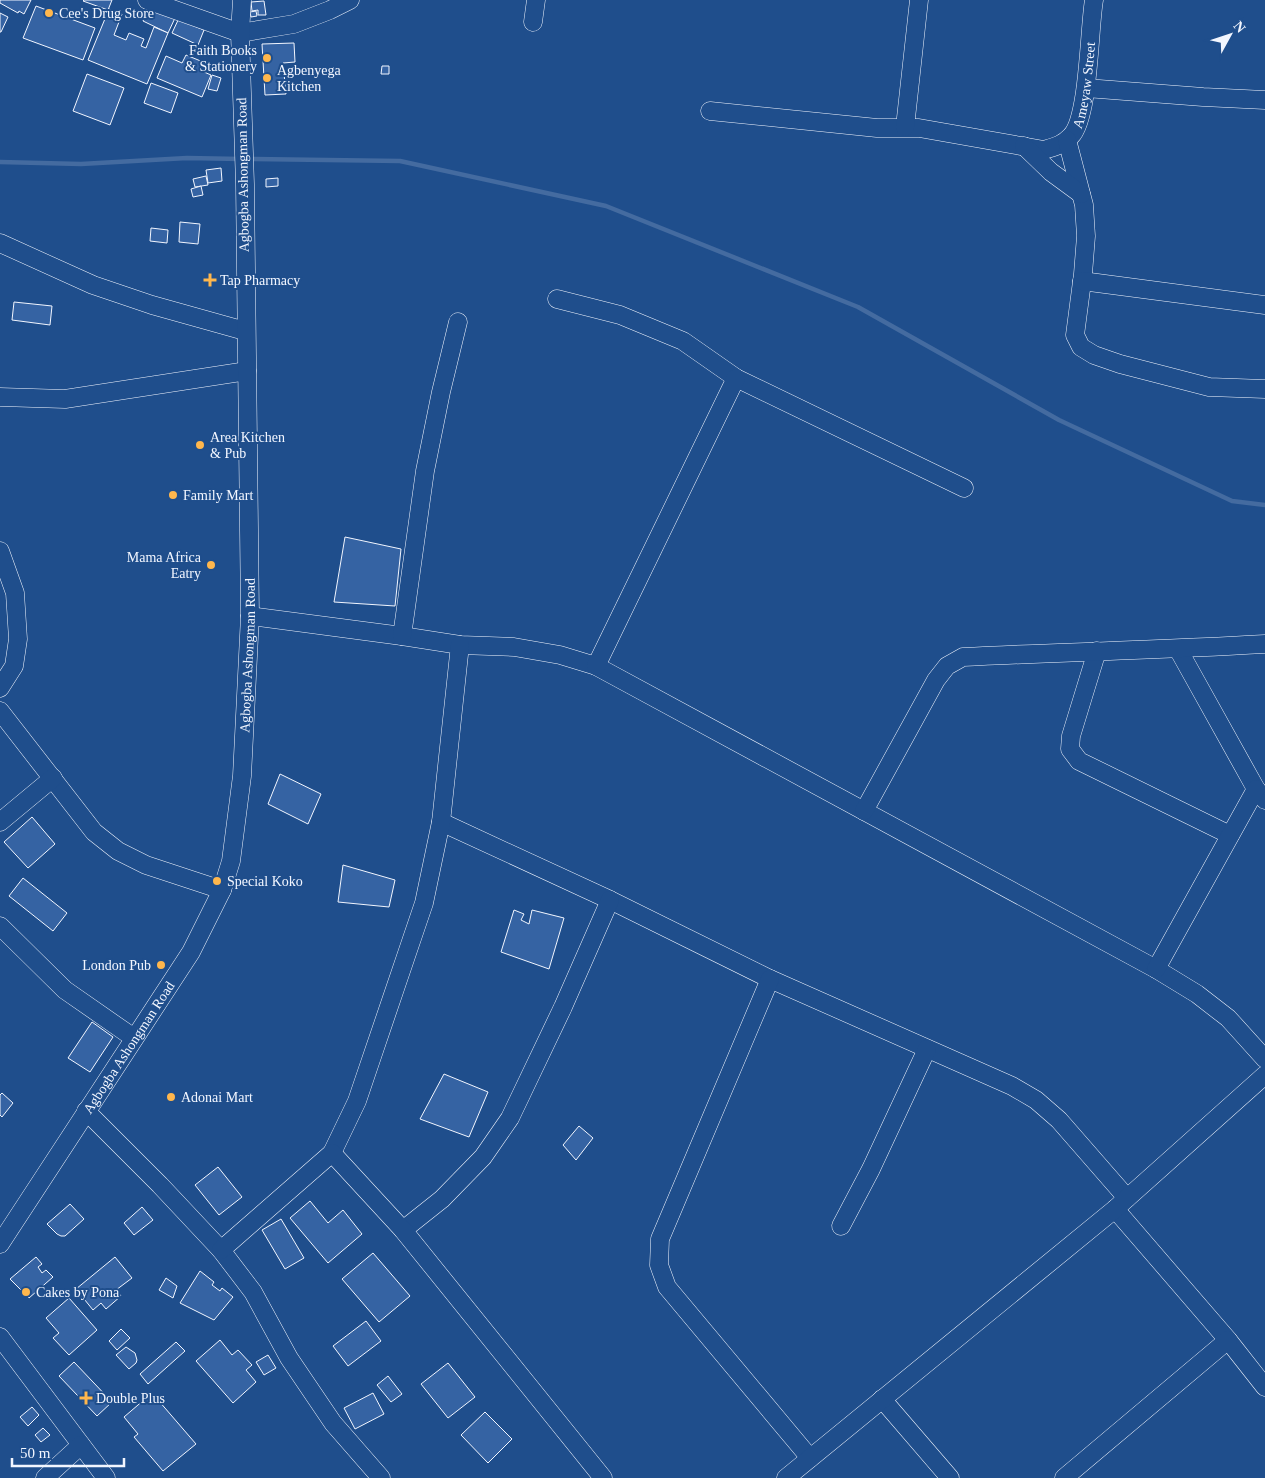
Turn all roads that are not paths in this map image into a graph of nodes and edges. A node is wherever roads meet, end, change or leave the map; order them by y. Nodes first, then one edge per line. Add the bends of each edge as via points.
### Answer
1 (147, 0) edge
2 (242, 0) edge
3 (350, 0) edge
4 (536, 0) edge
5 (919, 0) edge
6 (1094, 0) edge
7 (534, 22) dead end
8 (240, 33) junction
9 (1086, 88) junction
10 (1265, 100) edge
11 (710, 111) dead end
12 (905, 127) junction
13 (1067, 140) junction
14 (1024, 146) junction
15 (1081, 194) junction
16 (0, 243) edge
17 (1082, 281) junction
18 (557, 299) dead end
19 (1265, 305) edge
20 (458, 322) dead end
21 (245, 331) junction
22 (248, 371) junction
23 (736, 378) junction
24 (1265, 389) edge
25 (0, 397) edge
26 (964, 488) dead end
27 (0, 551) edge
28 (250, 616) junction
29 (402, 636) junction
30 (1265, 644) edge
31 (460, 645) junction
32 (1178, 649) junction
33 (1097, 651) junction
34 (596, 666) junction
35 (0, 688) edge
36 (0, 711) edge
37 (53, 778) junction
38 (1260, 795) edge
39 (864, 811) junction
40 (0, 822) edge
41 (441, 822) junction
42 (1230, 835) junction
43 (222, 890) junction
44 (610, 900) junction
45 (0, 926) edge
46 (1156, 969) junction
47 (770, 979) junction
48 (134, 1038) junction
49 (927, 1049) junction
50 (1265, 1059) edge
51 (1265, 1075) edge
52 (86, 1111) junction
53 (332, 1153) junction
54 (1121, 1204) junction
55 (841, 1226) dead end
56 (403, 1230) junction
57 (0, 1244) edge
58 (221, 1250) junction
59 (0, 1337) edge
60 (1228, 1340) junction
61 (1265, 1387) edge
62 (882, 1399) junction
63 (81, 1445) junction
64 (810, 1458) junction
65 (45, 1478) edge
66 (106, 1478) edge
67 (381, 1478) edge
68 (602, 1478) edge
69 (786, 1478) edge
70 (950, 1478) edge
71 (1064, 1478) edge

1 - 8 street
2 - 8 street, Agbogba Ashongman Road
3 - 8 street via 294,24
4 - 7 street
5 - 12 street
6 - 9 street, Ameyaw Street
8 - 21 street, Agbogba Ashongman Road
9 - 10 street
9 - 13 street, Ameyaw Street via 1077,128
11 - 12 street via 868,127
12 - 14 street
13 - 14 street, Ameyaw Street via 1044,150
13 - 15 street
14 - 15 street
15 - 17 street via 1086,236
16 - 21 street via 93,285
17 - 19 street
17 - 24 street via 1075,335 1081,347 1094,355 1209,386
18 - 23 street via 620,315 682,341
20 - 29 street via 425,471
21 - 22 street, Agbogba Ashongman Road
22 - 25 street via 65,399
22 - 28 street, Agbogba Ashongman Road
23 - 26 street
23 - 34 street
27 - 35 street via 15,593 18,639 14,666
28 - 29 street
28 - 43 street, Agbogba Ashongman Road via 242,776 231,861
29 - 31 street
30 - 32 street
31 - 34 street via 514,647 560,655
31 - 41 street
32 - 33 street
32 - 38 street
33 - 39 street via 962,657 946,666
33 - 42 street via 1070,749 1079,761
34 - 39 street
36 - 37 street
37 - 40 street
37 - 43 street via 94,832 118,851 146,866
38 - 42 street
39 - 46 street
41 - 44 street
41 - 53 street via 424,903 358,1102
42 - 46 street
43 - 48 street, Agbogba Ashongman Road via 191,952
44 - 47 street
44 - 56 street via 510,1118 483,1157 442,1199
45 - 48 street via 64,990
46 - 50 street via 1228,1018
47 - 49 street
47 - 64 street via 660,1239 659,1265 667,1287
48 - 52 street, Agbogba Ashongman Road
49 - 54 street via 1012,1086 1036,1100 1059,1120
49 - 55 street
51 - 54 street
52 - 57 street, Agbogba Ashongman Road
52 - 58 street
53 - 56 street
53 - 58 street
54 - 60 street
54 - 62 street
56 - 68 street
58 - 67 street via 253,1292 289,1358 333,1422
59 - 63 street
60 - 61 street
60 - 71 street
62 - 64 street
62 - 70 street
63 - 65 street
63 - 66 street
64 - 69 street

